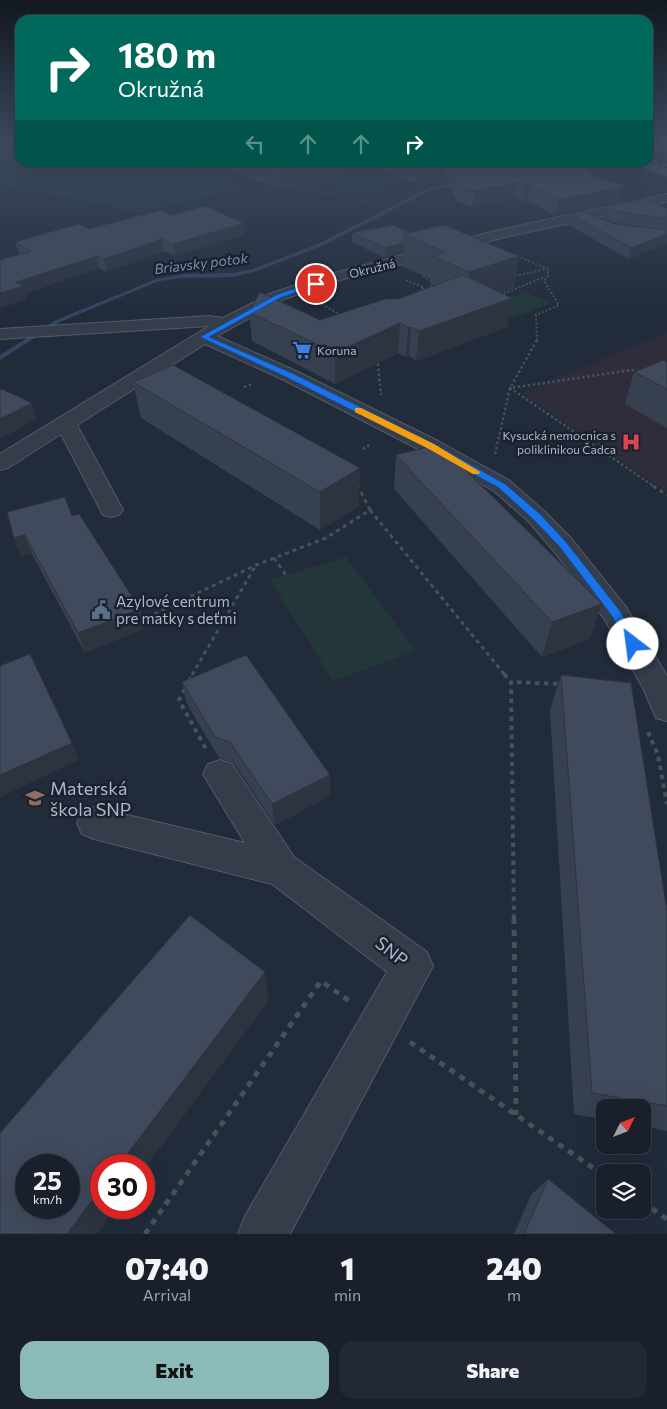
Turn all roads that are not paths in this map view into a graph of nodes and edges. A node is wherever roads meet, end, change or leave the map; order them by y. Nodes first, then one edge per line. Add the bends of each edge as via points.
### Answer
1 (659, 200) edge
2 (581, 216) junction
3 (605, 226) edge
4 (225, 324) junction
5 (6, 334) edge
6 (204, 337) junction
7 (66, 424) junction
8 (0, 463) edge
9 (111, 510) dead end
10 (667, 709) edge
11 (220, 774) road end
12 (94, 823) dead end
13 (282, 869) junction
14 (263, 1234) edge

1 - 2 street, Okružná
2 - 3 street
2 - 4 street, Okružná via 335,277 278,296
4 - 5 street via 209,321
4 - 6 street, Okružná
6 - 7 street, Okružná via 170,370
6 - 10 street via 291,376 502,486 562,544 616,614 659,688
7 - 8 street, Okružná
7 - 9 street
11 - 13 street
12 - 13 street, SNP
13 - 14 street, SNP via 413,966

